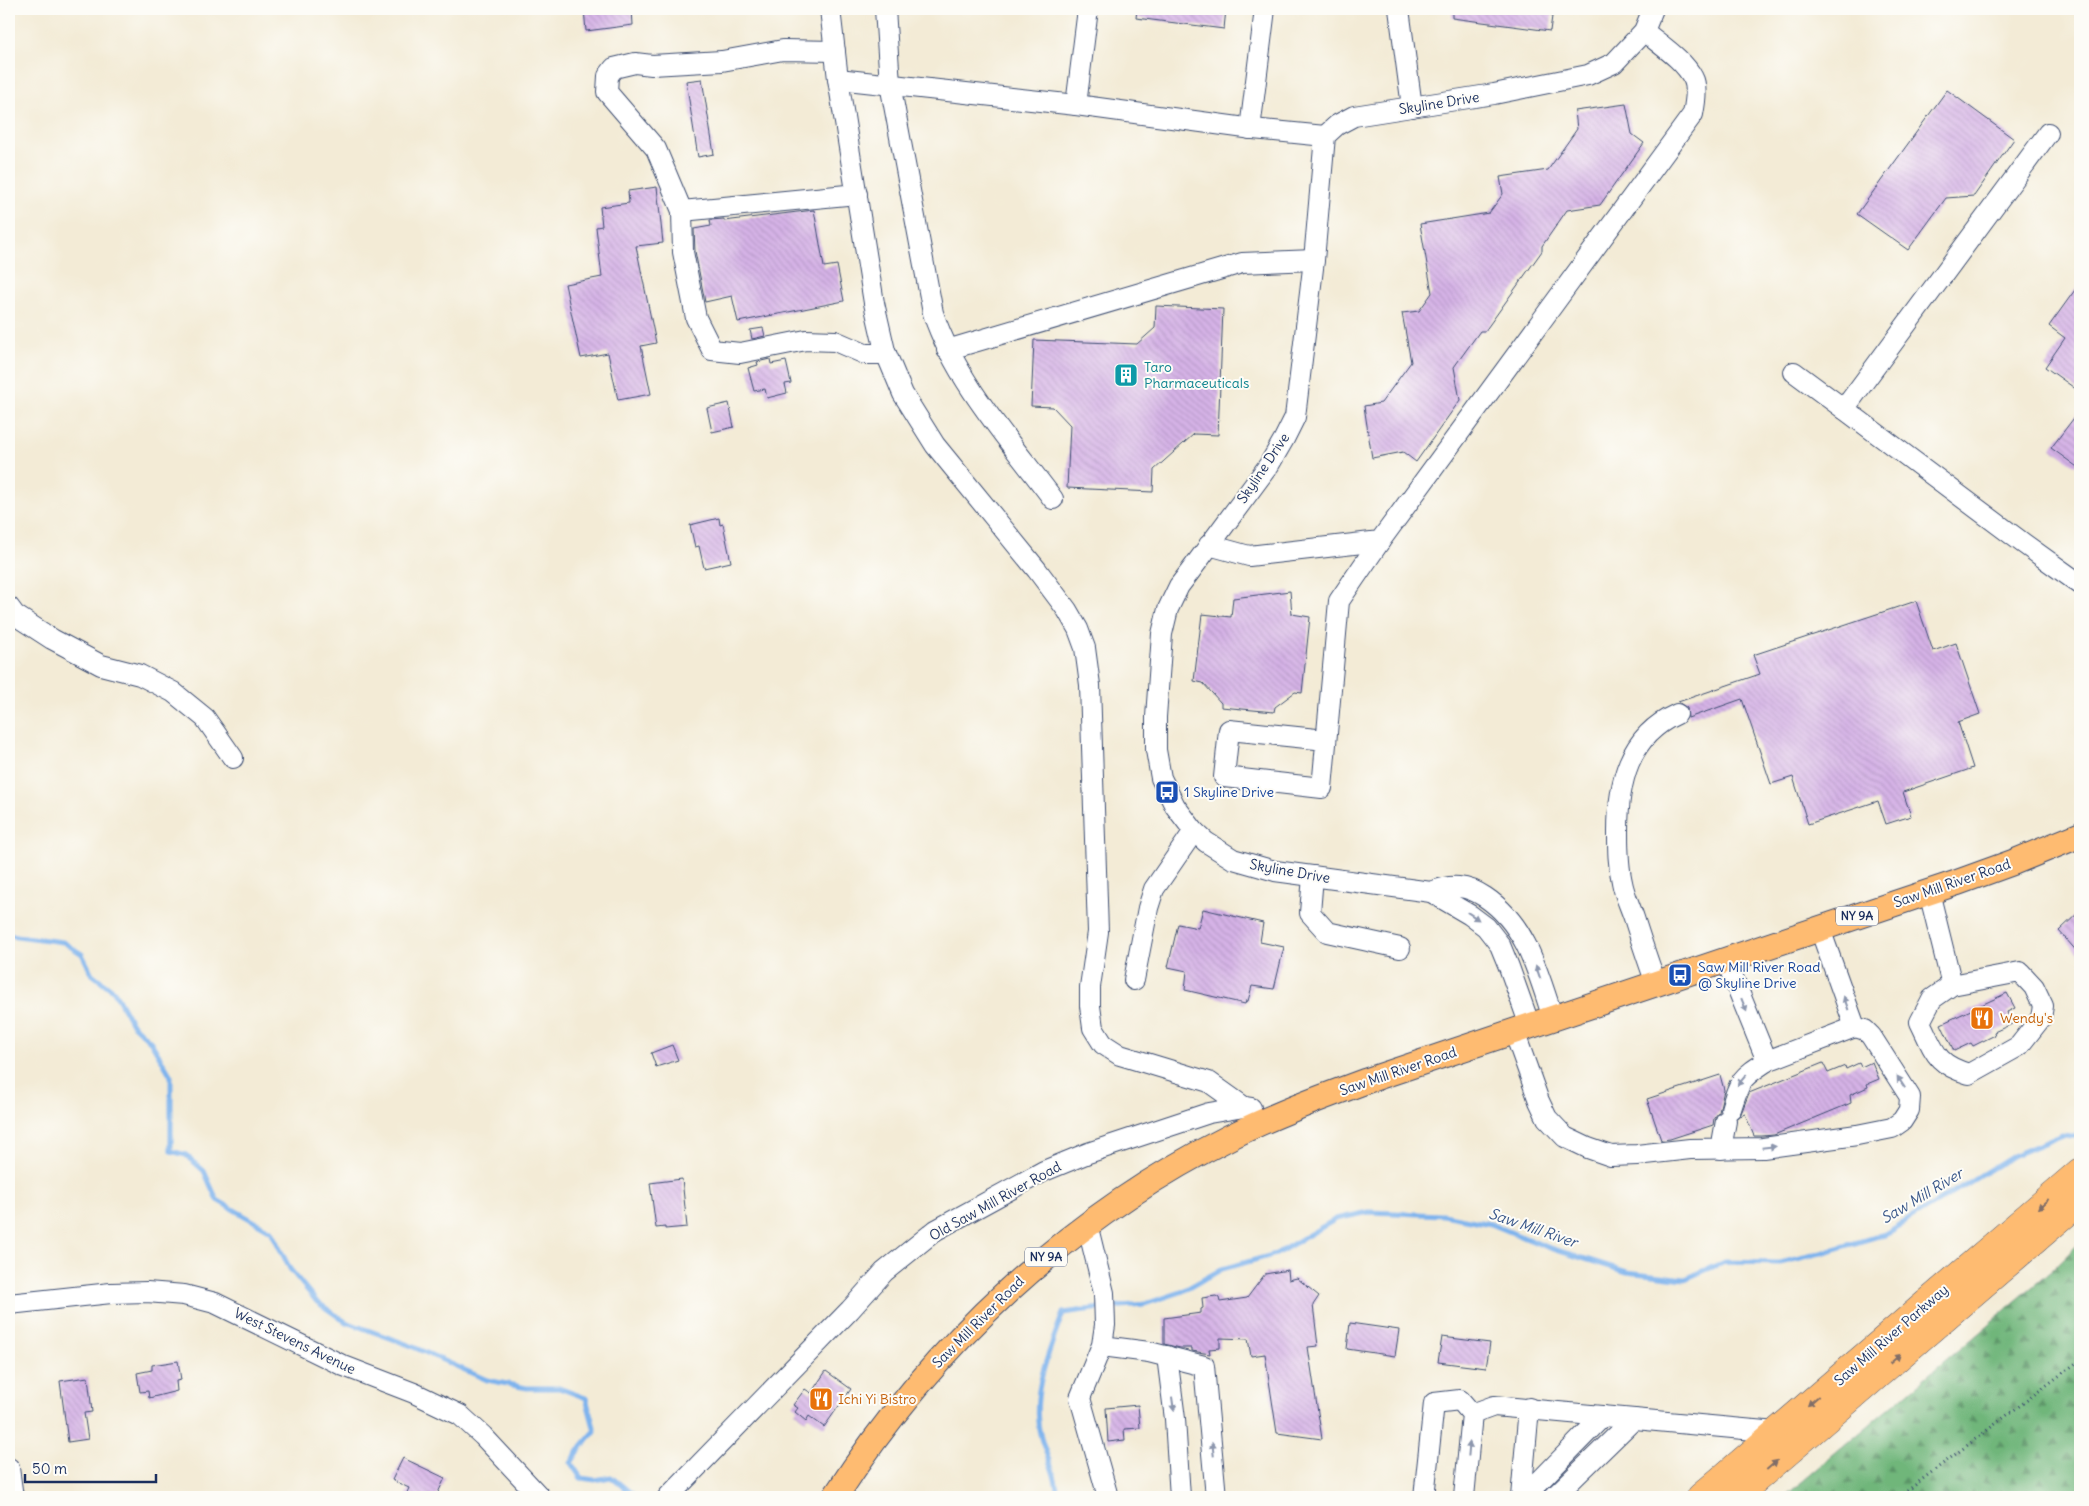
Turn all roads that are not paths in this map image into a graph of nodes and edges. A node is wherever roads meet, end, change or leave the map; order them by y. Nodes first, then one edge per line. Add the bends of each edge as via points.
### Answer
1 (830, 9) edge
2 (885, 9) edge
3 (1088, 9) edge
4 (1266, 9) edge
5 (1399, 9) edge
6 (1653, 9) edge
7 (1644, 31) junction
8 (835, 51) junction
9 (838, 79) junction
10 (890, 84) junction
11 (1076, 105) junction
12 (1412, 107) junction
13 (1250, 129) junction
14 (2048, 133) dead end
15 (1325, 136) junction
16 (857, 194) junction
17 (682, 210) junction
18 (1314, 260) junction
19 (947, 350) junction
20 (886, 354) junction
21 (1794, 372) dead end
22 (1844, 409) junction
23 (1053, 499) dead end
24 (1380, 541) junction
25 (1209, 545) junction
26 (2080, 584) edge
27 (9, 607) edge
28 (1677, 714) dead end
29 (1326, 740) junction
30 (233, 758) dead end
31 (1194, 831) junction
32 (2080, 835) edge
33 (1312, 876) junction
34 (1431, 892) junction
35 (1929, 892) junction
36 (1820, 929) junction
37 (1400, 948) dead end
38 (1726, 960) junction
39 (1134, 980) dead end
40 (1656, 984) junction
41 (1952, 986) junction
42 (1553, 1018) junction
43 (1855, 1027) junction
44 (1522, 1028) junction
45 (1767, 1061) junction
46 (1244, 1106) junction
47 (1265, 1120) junction
48 (1721, 1149) junction
49 (2080, 1172) edge
50 (2080, 1201) edge
51 (1087, 1224) junction
52 (9, 1304) edge
53 (1102, 1346) junction
54 (1166, 1356) junction
55 (1529, 1408) junction
56 (1472, 1414) junction
57 (1603, 1416) junction
58 (1634, 1419) junction
59 (1776, 1432) junction
60 (9, 1468) edge
61 (13, 1497) edge
62 (540, 1497) edge
63 (668, 1497) edge
64 (835, 1497) edge
65 (1108, 1497) edge
66 (1180, 1497) edge
67 (1216, 1497) edge
68 (1424, 1497) edge
69 (1464, 1497) edge
70 (1523, 1497) edge
71 (1554, 1497) edge
72 (1701, 1497) edge
73 (1735, 1497) edge

1 - 8 street
2 - 10 street
3 - 11 street
4 - 13 street
5 - 12 street
6 - 7 street, Skyline Drive
7 - 12 street, Skyline Drive via 1614,63 1588,75
7 - 24 street via 1694,80 1693,114
8 - 9 street
8 - 17 street via 783,50 722,61 635,63 614,68 608,76 606,92 656,149
9 - 10 street
9 - 16 street
10 - 11 street
10 - 19 street via 933,313
11 - 13 street
12 - 15 street, Skyline Drive via 1354,116
13 - 15 street
14 - 22 street
15 - 18 street, Skyline Drive
16 - 17 street
16 - 20 street via 874,303
17 - 20 street via 683,252 696,318 712,350 740,353 806,340 835,341 865,354
18 - 19 street via 1242,263
18 - 25 street, Skyline Drive via 1295,417 1269,465
19 - 23 street via 963,378
20 - 46 street via 902,394 935,445 1067,610 1085,648 1090,685 1098,932 1090,987 1093,1028 1103,1044 1120,1055 1209,1082
21 - 22 street
22 - 26 street
24 - 25 street via 1249,556
24 - 29 street via 1339,601
25 - 31 street, Skyline Drive via 1179,586 1168,609 1162,634 1156,717 1156,750 1161,778 1175,806
27 - 30 street via 52,639 101,665 140,675 173,692 205,718
28 - 40 street via 1650,731 1637,747 1623,782 1619,814 1618,864 1622,885
29 - 29 street via 1322,788 1224,777 1229,730
31 - 33 street, Skyline Drive via 1219,852 1240,862
31 - 39 street via 1154,889
32 - 35 main road, Saw Mill River Road / NY 9A
33 - 34 street, Skyline Drive
33 - 37 street via 1310,913 1327,932
42 -> 34 street, Skyline Drive via 1520,931 1502,910 1482,895 1461,886 1448,886
34 -> 44 street, Skyline Drive via 1479,920 1494,936 1510,967
35 - 36 main road, Saw Mill River Road / NY 9A
35 - 41 street
36 - 38 main road, Saw Mill River Road / NY 9A
43 -> 36 street
38 - 40 main road, Saw Mill River Road / NY 9A
38 -> 45 street
40 - 42 main road, Saw Mill River Road / NY 9A
41 - 41 street via 1932,999 1920,1022 1939,1060 1952,1069 1968,1074 1992,1063 2019,1046 2041,1018 2043,1006 2034,987 2020,972
42 - 44 main road, Saw Mill River Road / NY 9A
43 - 45 street
48 -> 43 street, Skyline Drive via 1763,1148 1857,1136 1892,1128 1902,1121 1909,1110 1910,1097 1871,1036
44 - 47 main road, Saw Mill River Road / NY 9A via 1366,1081
44 - 48 street, Skyline Drive via 1539,1101 1547,1118 1565,1137 1612,1156
45 -> 48 street via 1746,1075 1736,1087
46 - 47 street via 1252,1108
46 - 63 street, Old Saw Mill River Road via 1209,1113 1088,1153 1044,1171 936,1230 884,1272
47 - 51 main road, Saw Mill River Road / NY 9A via 1168,1170
49 -> 59 highway, Saw Mill River Parkway
73 -> 50 highway, Saw Mill River Parkway
51 - 53 street via 1104,1293
51 - 64 main road, Saw Mill River Road / NY 9A via 964,1332 906,1399
52 - 62 street, West Stevens Avenue via 147,1292 184,1295 216,1303 344,1366 460,1415
53 - 54 street
53 - 65 street via 1080,1398
54 -> 66 street via 1175,1419
67 -> 54 street via 1204,1366
55 - 56 street via 1494,1406
55 - 57 street
55 - 70 street
56 - 68 street via 1460,1400 1434,1403
69 -> 56 street
57 - 58 street
57 - 70 street
58 - 59 street
58 - 71 street
59 - 72 highway, Saw Mill River Parkway
60 - 61 street

